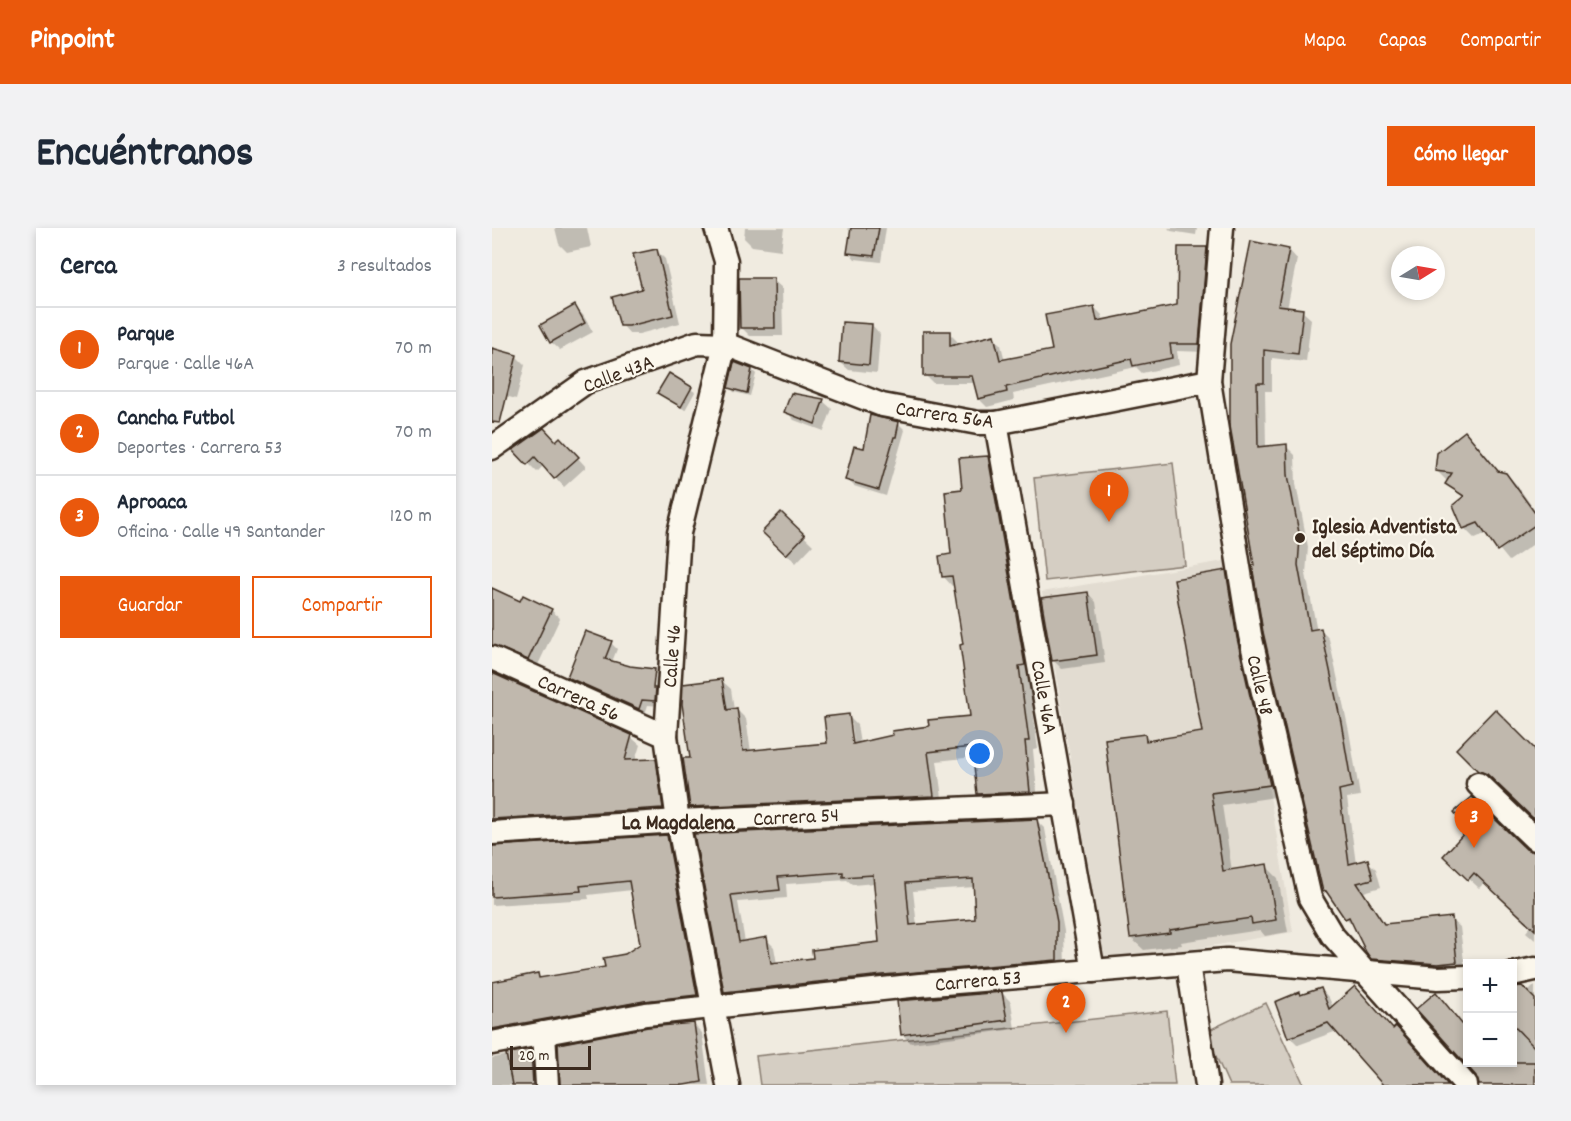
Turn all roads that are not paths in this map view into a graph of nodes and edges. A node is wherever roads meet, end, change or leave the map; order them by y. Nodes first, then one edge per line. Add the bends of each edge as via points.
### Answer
1 (716, 228) edge
2 (1222, 228) edge
3 (725, 344) junction
4 (1209, 381) junction
5 (996, 423) junction
6 (492, 448) edge
7 (492, 658) edge
8 (666, 736) junction
9 (1478, 784) dead end
10 (1064, 804) junction
11 (678, 821) junction
12 (492, 833) edge
13 (1535, 839) edge
14 (1188, 964) junction
15 (1535, 969) edge
16 (1093, 971) junction
17 (1364, 972) junction
18 (1517, 973) edge
19 (1463, 977) edge
20 (714, 1007) junction
21 (544, 1033) junction
22 (492, 1043) edge
23 (547, 1085) edge
24 (728, 1085) edge
25 (1207, 1085) edge
26 (1466, 1085) edge

1 - 3 street, Calle 46 via 726,261
2 - 4 street, Calle 48
3 - 5 street, Carrera 56A via 882,405
3 - 6 street, Calle 43A via 697,343 585,382
3 - 8 street, Calle 46 via 679,533
4 - 5 street, Carrera 56A
4 - 17 street, Calle 48 via 1250,635 1310,898 1332,935
5 - 10 street, Calle 46A
7 - 8 street, Carrera 56
8 - 11 street, Calle 46
9 - 13 street
10 - 11 street, Carrera 54
10 - 16 street, Calle 46A
11 - 12 street, Carrera 54
11 - 20 street, Calle 46
14 - 16 street, Carrera 53
14 - 17 street, Carrera 53 via 1227,960
14 - 25 street
15 - 18 street
16 - 20 street, Carrera 53
17 - 19 street, Carrera 53
17 - 26 street, Calle 48
20 - 21 street, Carrera 53 via 646,1014
20 - 24 street, Calle 46
21 - 22 street, Carrera 53
21 - 23 street

